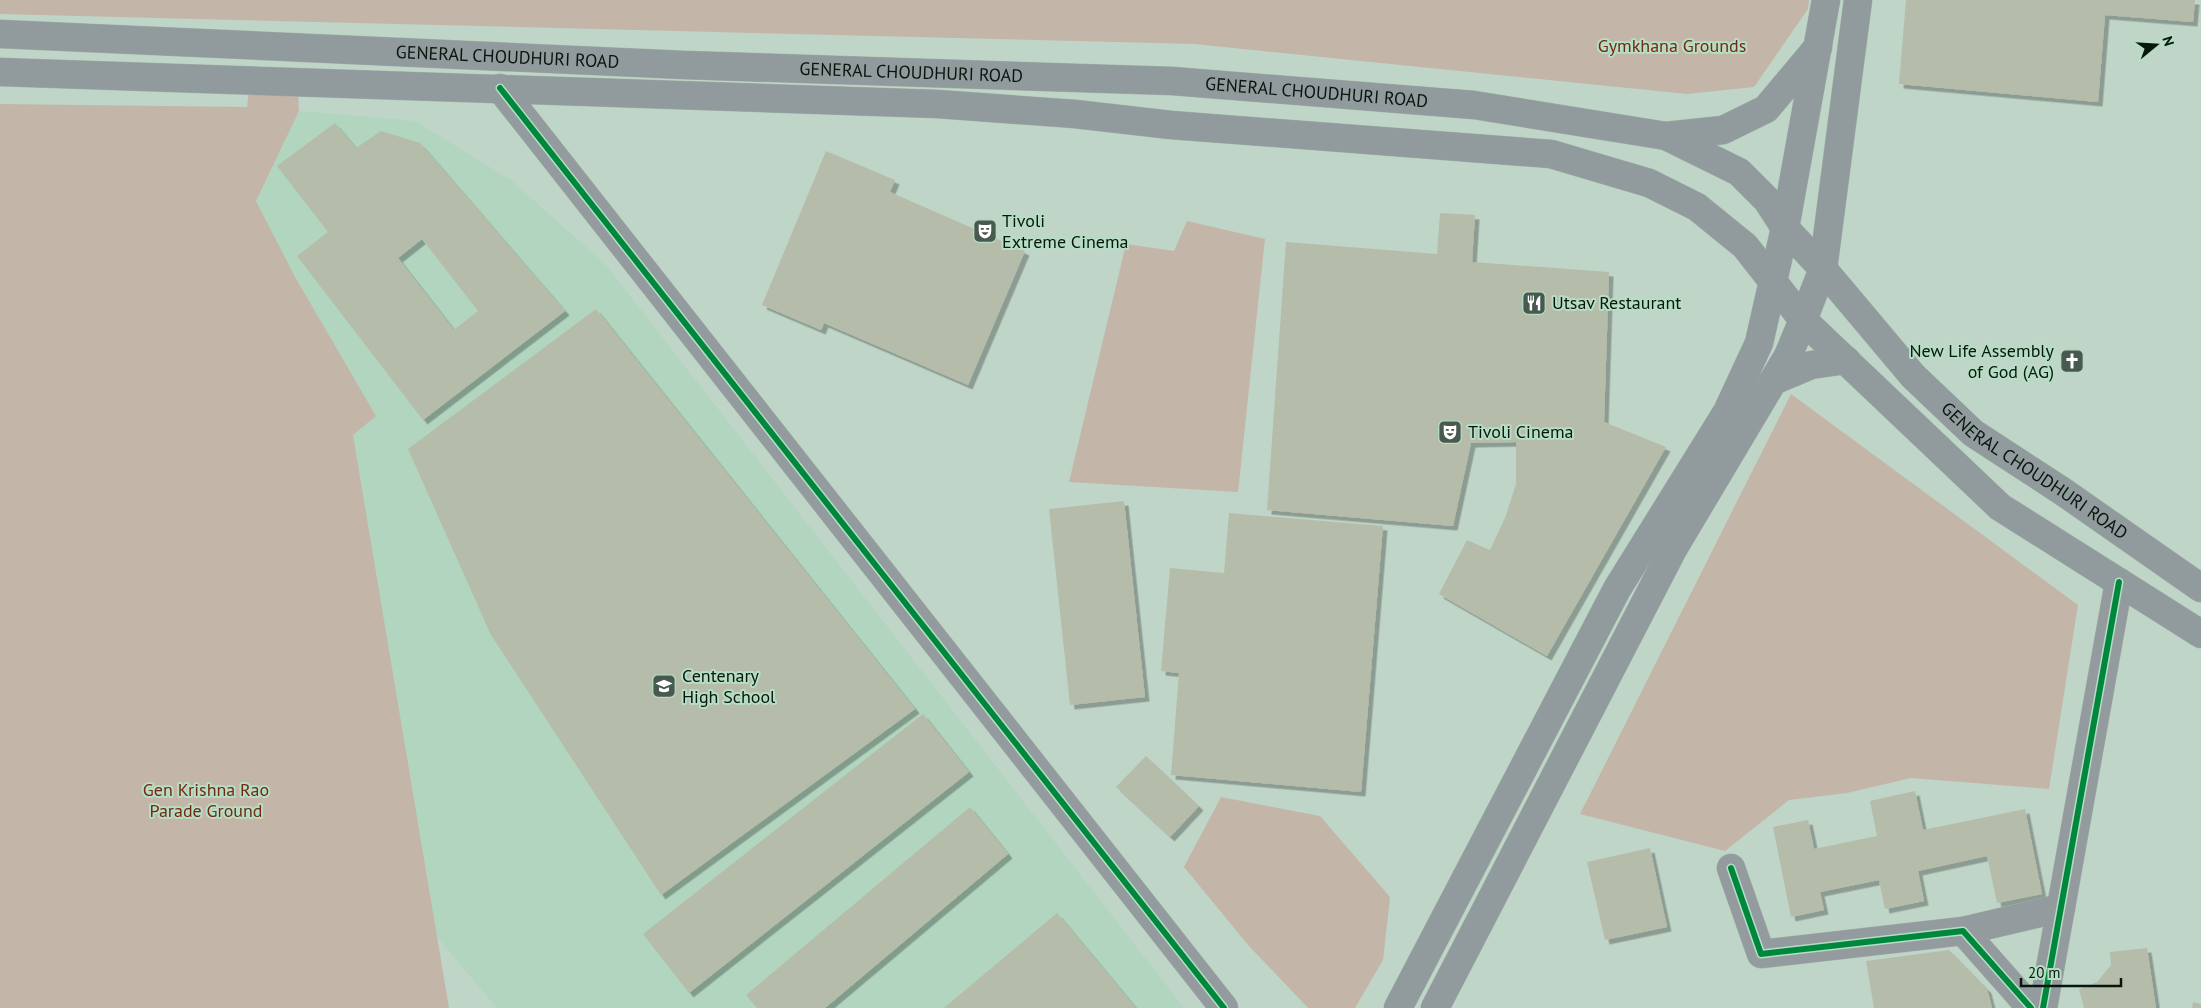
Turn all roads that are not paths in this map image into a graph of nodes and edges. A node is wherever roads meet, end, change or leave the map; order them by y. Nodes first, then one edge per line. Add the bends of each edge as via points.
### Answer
1 (1826, 0) edge
2 (1858, 0) edge
3 (0, 34) edge
4 (1819, 45) junction
5 (0, 72) edge
6 (500, 88) junction
7 (1666, 136) junction
8 (1802, 138) junction
9 (1840, 144) junction
10 (1785, 228) junction
11 (1823, 269) junction
12 (1774, 282) junction
13 (1803, 320) junction
14 (1846, 360) junction
15 (1773, 381) junction
16 (2119, 582) junction
17 (2201, 588) edge
18 (2201, 634) edge
19 (1731, 868) dead end
20 (2061, 908) junction
21 (1963, 932) junction
22 (1224, 1008) edge
23 (1398, 1008) edge
24 (1435, 1008) edge
25 (2031, 1008) edge
26 (2043, 1008) edge

1 - 4 main road
2 - 9 main road
3 - 7 main road, GENERAL CHOUDHURI ROAD via 684,65 1172,81 1474,105
4 - 7 main road via 1766,109 1723,130
4 - 8 main road
5 - 6 main road, GENERAL CHOUDHURI ROAD
6 - 12 main road, GENERAL CHOUDHURI ROAD via 937,104 1550,154 1649,183 1697,207 1745,246
6 - 22 street
7 - 10 main road, GENERAL CHOUDHURI ROAD via 1739,172 1767,200
8 - 9 main road via 1820,152
8 - 10 main road
9 - 11 main road
10 - 11 main road, GENERAL CHOUDHURI ROAD
10 - 12 main road
11 - 13 main road
11 - 17 main road, GENERAL CHOUDHURI ROAD via 1913,376 1973,433
12 - 13 main road, GENERAL CHOUDHURI ROAD
12 - 23 main road via 1759,343 1727,412 1617,589
13 - 14 main road, GENERAL CHOUDHURI ROAD
13 - 15 main road
14 - 15 main road via 1811,365
14 - 16 main road, GENERAL CHOUDHURI ROAD via 2000,506
15 - 24 main road via 1673,549
16 - 18 main road, GENERAL CHOUDHURI ROAD
16 - 20 street
19 - 21 street via 1760,954
20 - 21 street
20 - 26 street
21 - 25 street

